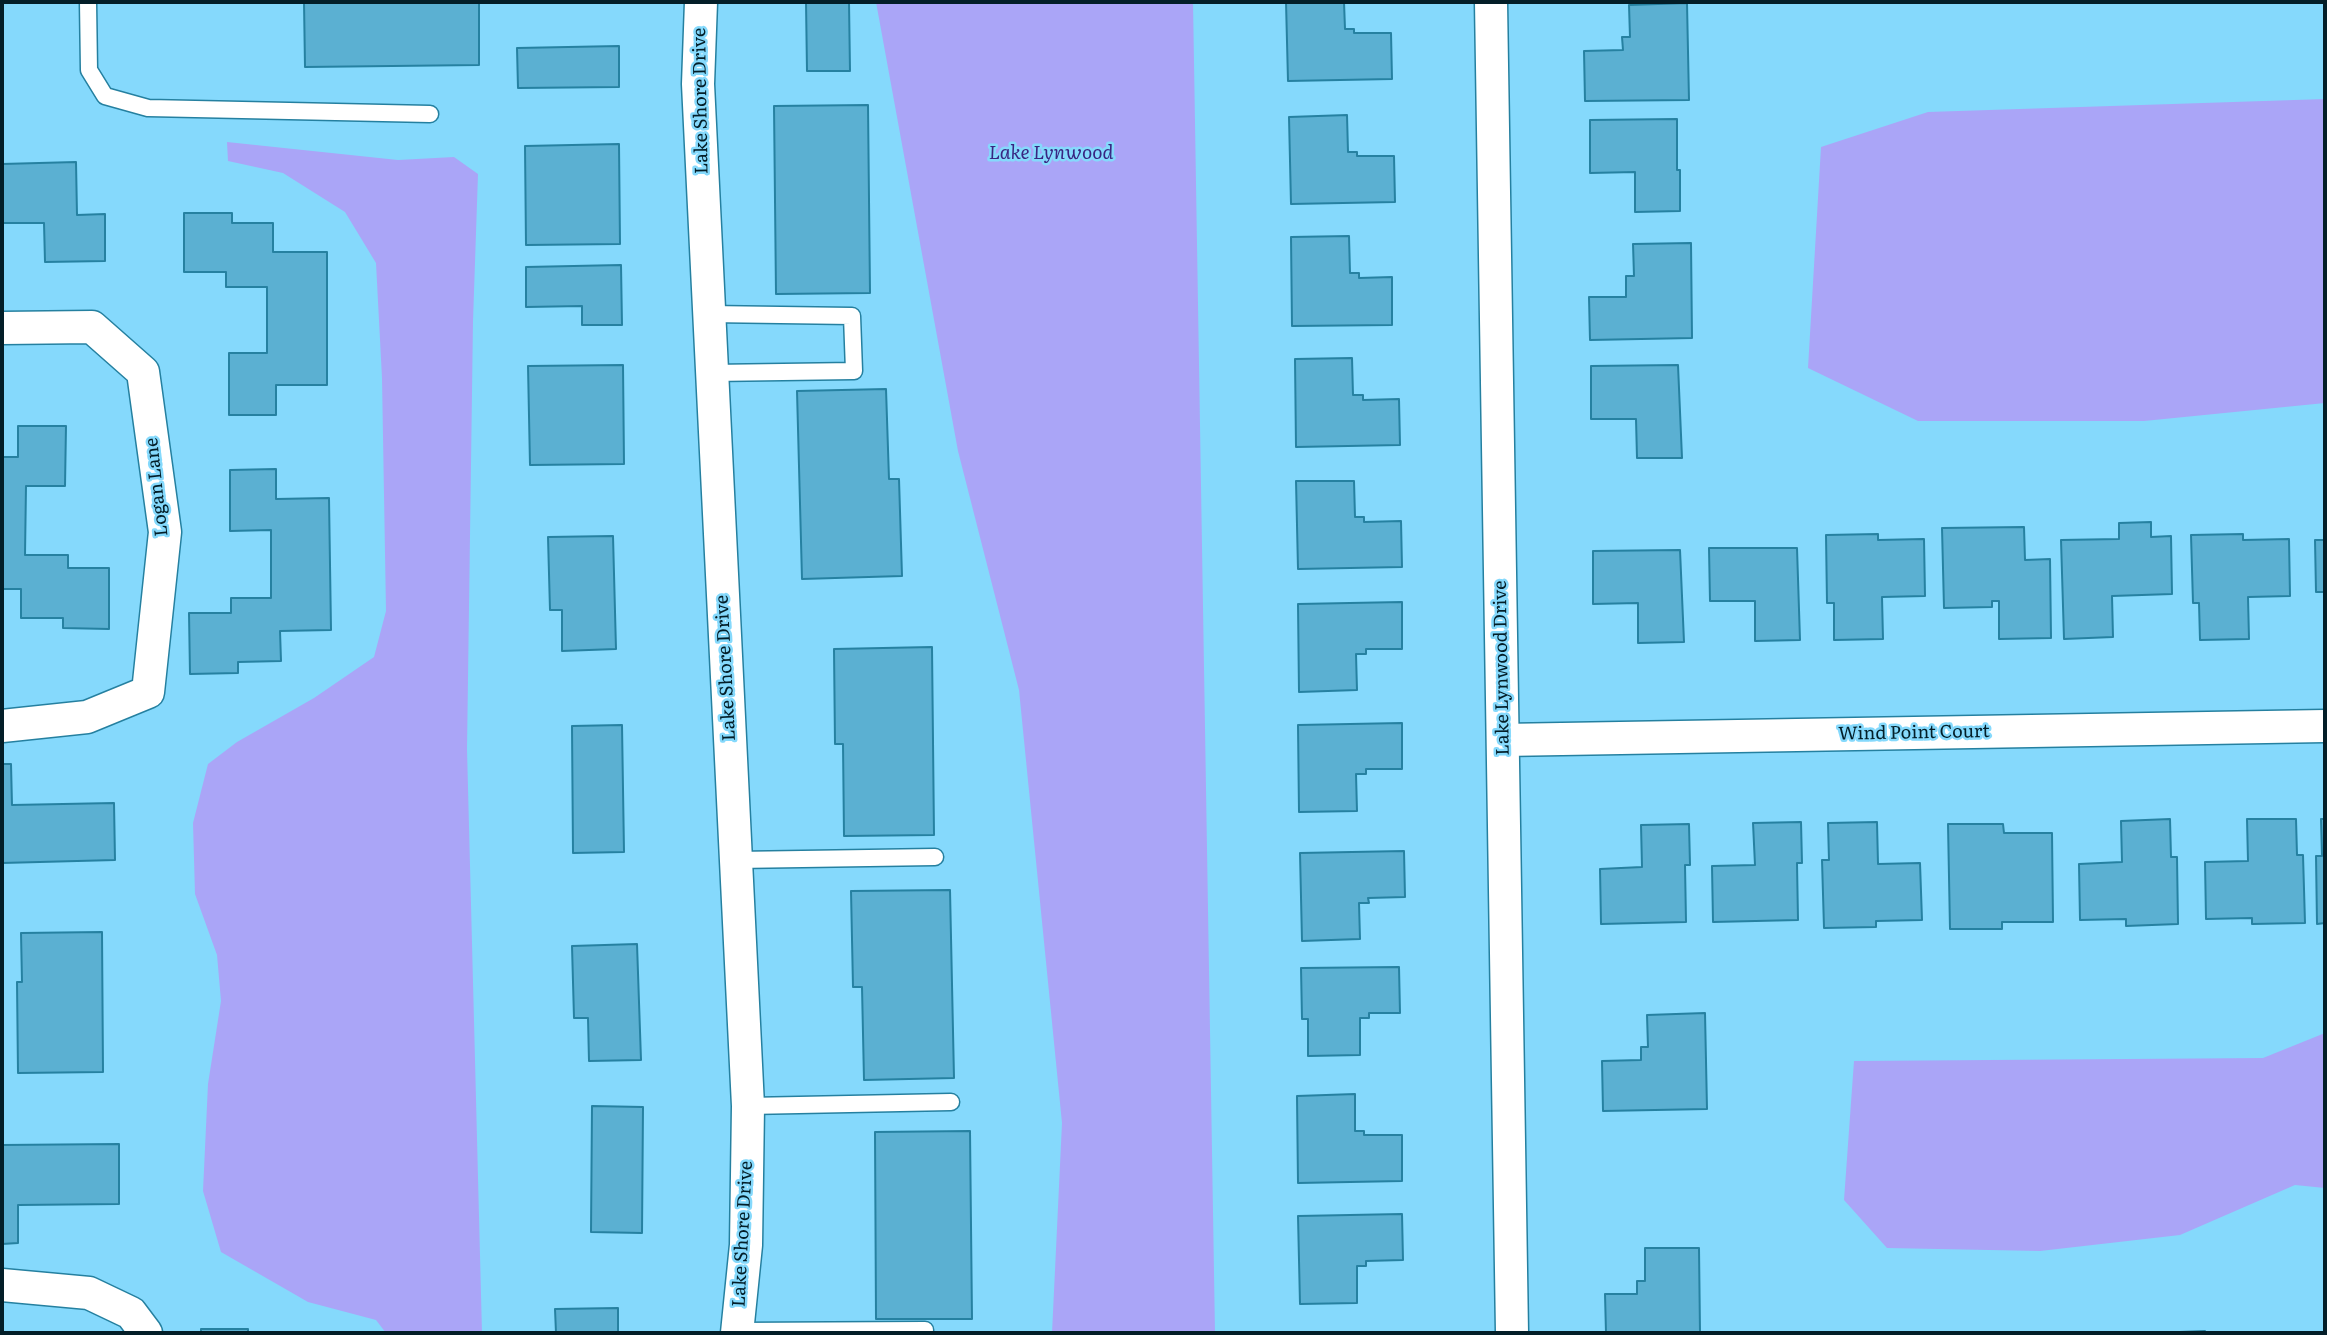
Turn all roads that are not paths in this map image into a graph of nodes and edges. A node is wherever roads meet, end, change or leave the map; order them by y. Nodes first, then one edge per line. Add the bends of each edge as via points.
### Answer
1 (88, 2) edge
2 (701, 2) edge
3 (1491, 2) edge
4 (430, 114) dead end
5 (709, 314) junction
6 (2, 328) edge
7 (712, 373) junction
8 (2, 726) edge
9 (2325, 726) edge
10 (1503, 740) junction
11 (935, 857) dead end
12 (736, 860) junction
13 (951, 1102) dead end
14 (748, 1106) junction
15 (2, 1284) edge
16 (925, 1330) dead end
17 (737, 1332) edge
18 (146, 1333) edge
19 (1512, 1333) edge

1 - 4 lane via 89,71 105,96 148,108
2 - 5 street, Lake Shore Drive via 698,84
3 - 10 street, Lake Lynwood Drive
5 - 7 street, Lake Shore Drive
5 - 7 lane via 852,316 854,371
6 - 8 street, Logan Lane via 92,327 143,372 165,532 148,692 87,717
7 - 12 street, Lake Shore Drive
9 - 10 street, Wind Point Court
10 - 19 street, Lake Lynwood Drive
11 - 12 lane
12 - 14 street, Lake Shore Drive
13 - 14 lane
14 - 17 street, Lake Shore Drive via 746,1245
15 - 18 street via 89,1293 131,1313
16 - 17 lane

